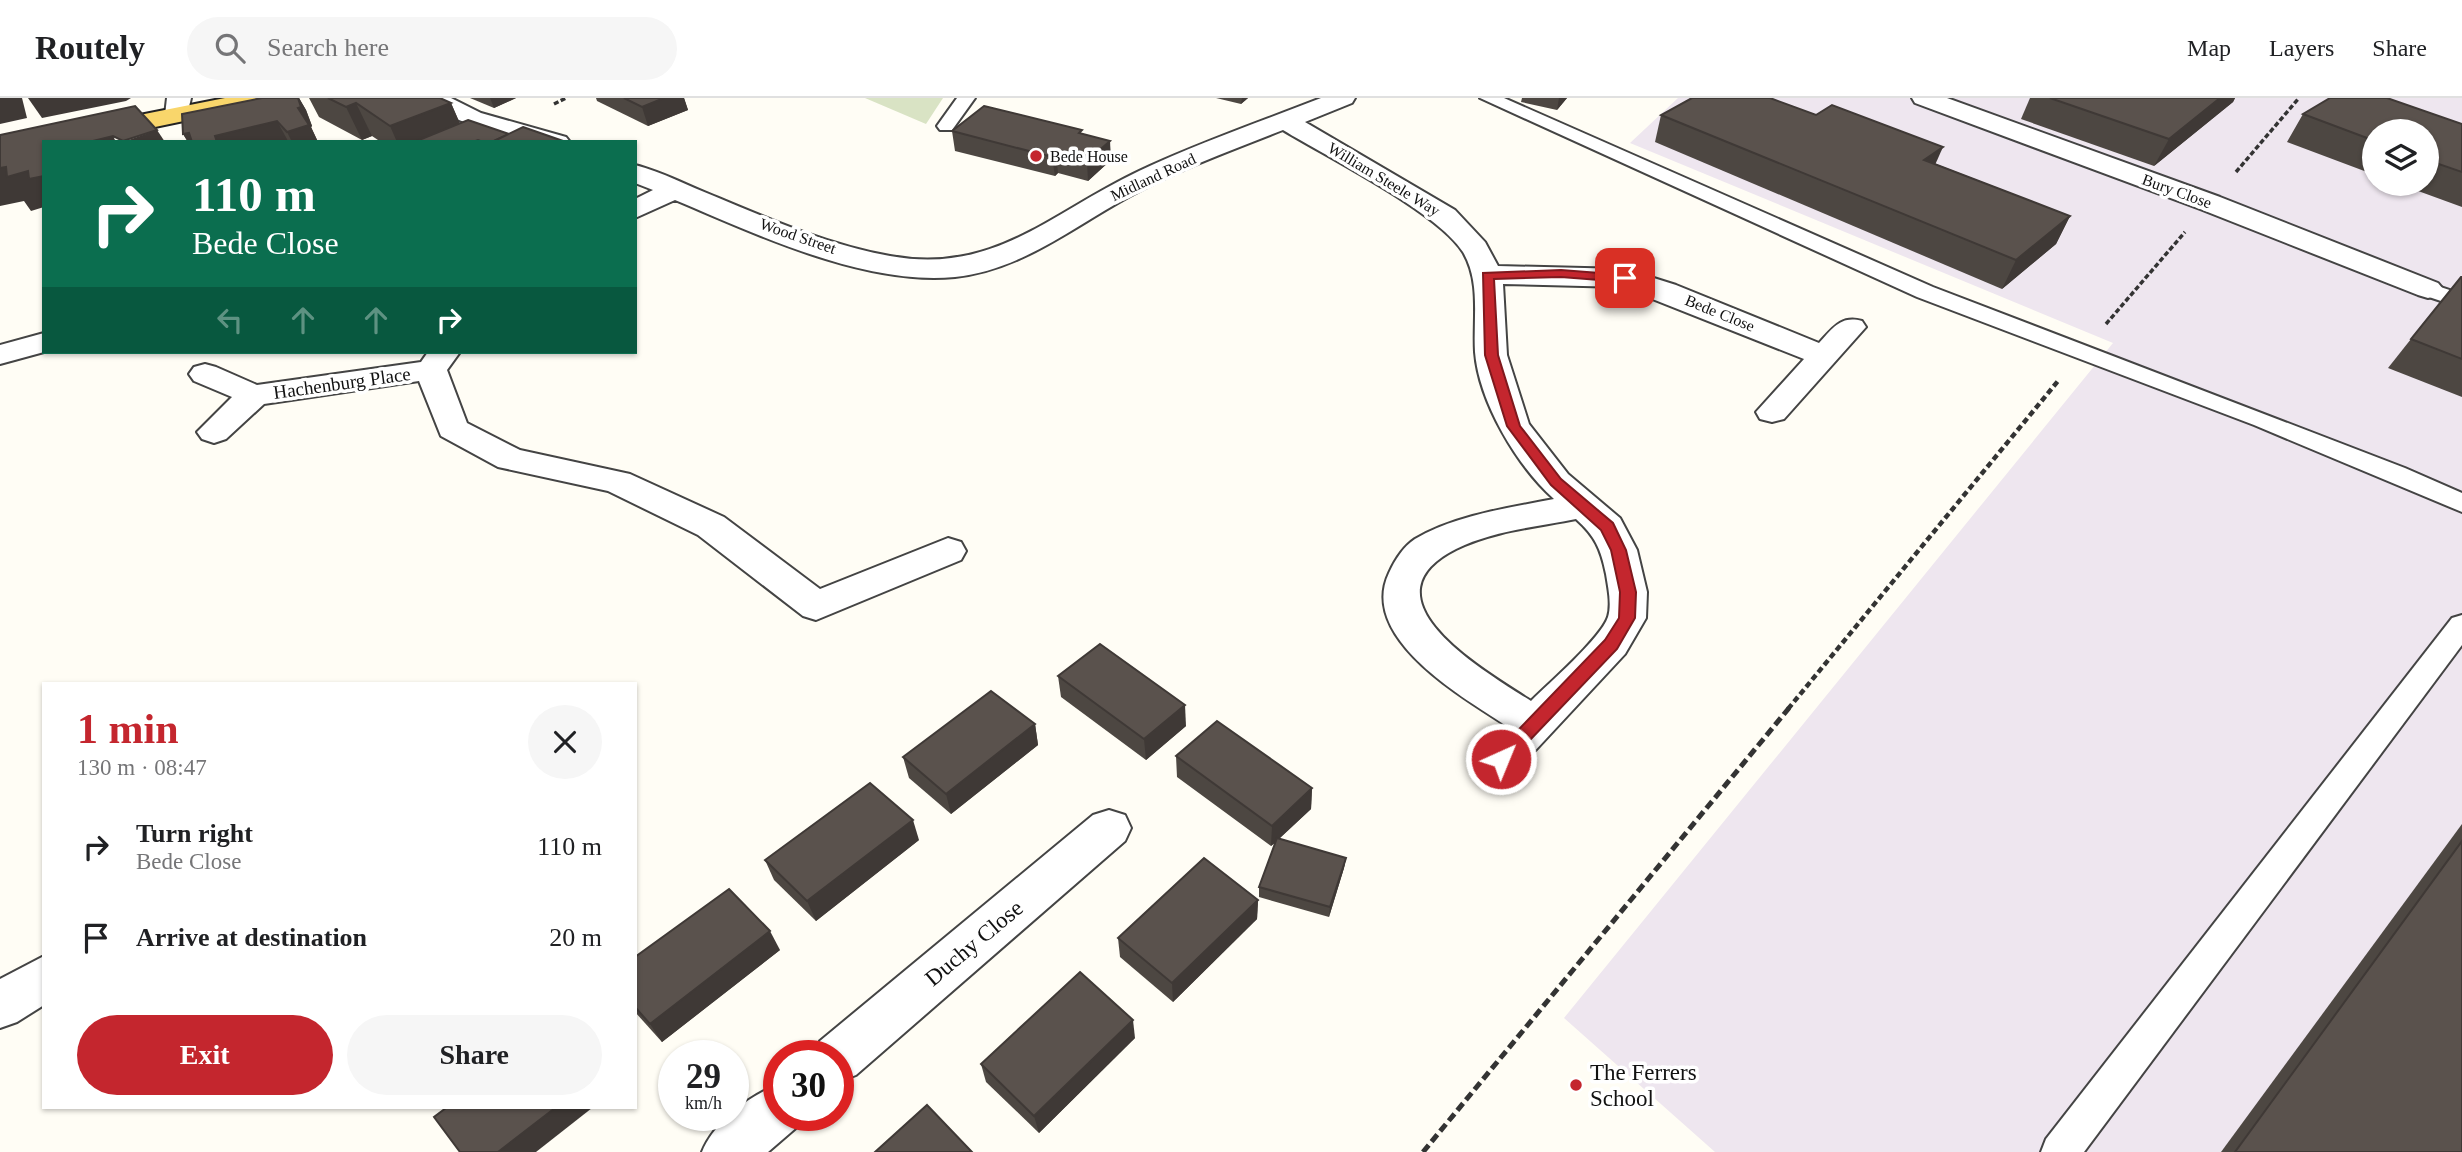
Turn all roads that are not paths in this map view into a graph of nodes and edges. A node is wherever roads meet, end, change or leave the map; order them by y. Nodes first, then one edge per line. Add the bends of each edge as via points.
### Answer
1 (257, 98) edge
2 (432, 98) edge
3 (966, 98) edge
4 (1343, 98) edge
5 (1489, 98) edge
6 (1924, 98) edge
7 (178, 107) edge
8 (1286, 121) junction
9 (946, 126) dead end
10 (49, 140) edge
11 (549, 140) edge
12 (637, 174) edge
13 (675, 189) junction
14 (637, 209) edge
15 (968, 266) joint
16 (1488, 275) junction
17 (2428, 289) joint
18 (2462, 301) edge
19 (1851, 327) dead end
20 (42, 343) edge
21 (0, 355) edge
22 (1825, 356) junction
23 (437, 361) edge
24 (205, 374) dead end
25 (254, 395) junction
26 (1772, 412) dead end
27 (214, 432) dead end
28 (2462, 503) edge
29 (1585, 505) junction
30 (948, 551) dead end
31 (2462, 625) edge
32 (1535, 724) junction
33 (1501, 759) dead end
34 (1109, 828) dead end
35 (42, 979) edge
36 (0, 1006) edge
37 (854, 1044) edge
38 (763, 1122) edge
39 (728, 1152) edge
40 (2060, 1152) edge

1 - 7 main road
2 - 11 street via 472,118
3 - 9 lane
4 - 8 street, Midland Road
5 - 28 lane via 1890,277 2368,459
6 - 17 street, Bury Close
7 - 10 main road
8 - 15 street, Midland Road via 1123,189 1030,244
8 - 16 street, William Steele Way via 1445,216 1475,248
12 - 13 street, Wood Street
13 - 14 street
13 - 15 street, Wood Street via 832,249 926,269
16 - 22 street, Bede Close via 1625,278
16 - 29 street, William Steele Way via 1491,355 1513,426 1556,482
17 - 18 lane
19 - 22 street
20 - 21 street
22 - 26 street
23 - 25 street, Hachenburg Place
23 - 30 street via 453,429 510,459 618,482 711,526 816,606
24 - 25 street, Hachenburg Place
25 - 27 street, Hachenburg Place
29 - 32 street, William Steele Way via 1607,527 1619,550 1628,592 1627,618 1611,644
29 - 32 street via 1466,531 1413,561 1403,576 1404,607 1425,644 1440,660
31 - 40 lane
32 - 33 street, William Steele Way
34 - 37 street, Duchy Close
35 - 36 street
38 - 39 street

